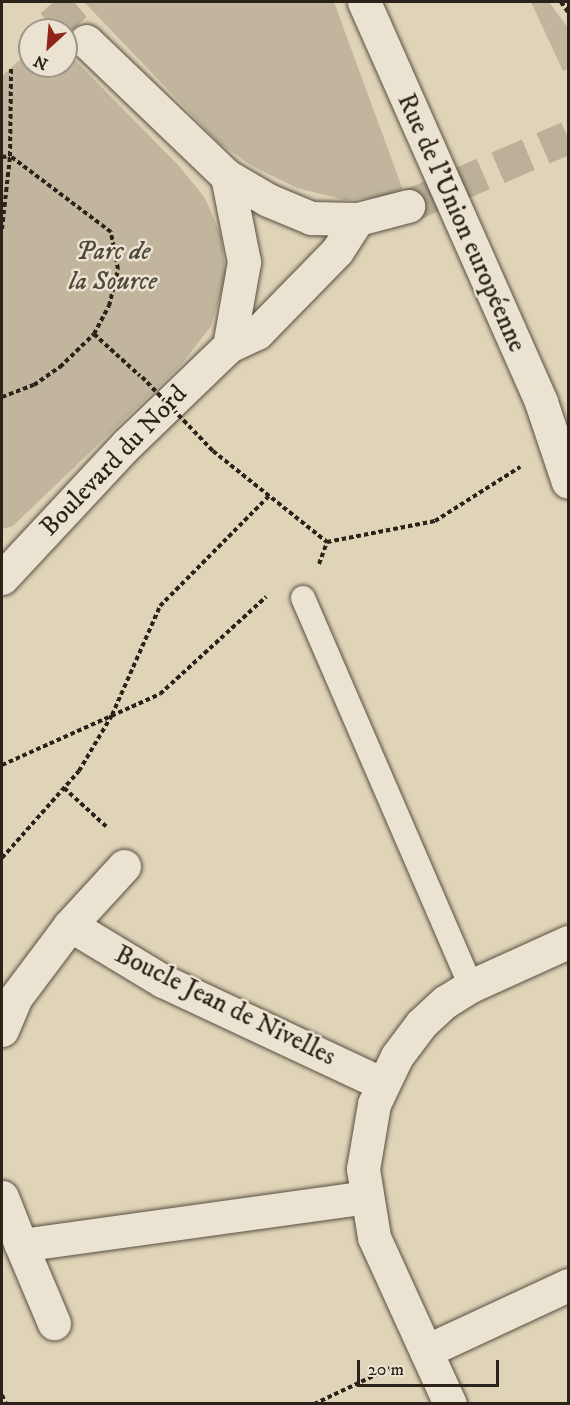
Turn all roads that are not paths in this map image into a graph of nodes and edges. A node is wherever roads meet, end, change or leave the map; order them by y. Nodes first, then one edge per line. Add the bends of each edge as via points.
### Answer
1 (363, 2) edge
2 (86, 41) tunnel mouth
3 (227, 176) junction
4 (408, 206) tunnel mouth
5 (358, 219) junction
6 (229, 346) junction
7 (561, 443) edge
8 (568, 482) edge
9 (6, 563) edge
10 (303, 598) road end
11 (124, 866) road end
12 (70, 925) junction
13 (568, 942) edge
14 (471, 986) junction
15 (2, 1030) edge
16 (383, 1084) junction
17 (2, 1197) edge
18 (365, 1197) junction
19 (21, 1245) junction
20 (568, 1285) edge
21 (54, 1323) dead end
22 (426, 1351) junction
23 (450, 1404) edge

1 - 7 street, Rue de l'Union européenne
2 - 3 street
3 - 5 street via 310,218
3 - 6 street via 244,262
4 - 5 street
5 - 6 street, Boulevard du Nord via 337,251 256,333
6 - 9 street, Boulevard du Nord
7 - 8 street, Rue de l'Union européenne
10 - 14 lane
11 - 12 street
12 - 15 street via 16,997
12 - 16 street, Boucle Jean de Nivelles via 163,981
13 - 14 street
14 - 16 street via 421,1024 397,1056
16 - 18 street via 367,1138
17 - 19 street
18 - 19 street
18 - 22 street via 374,1237
19 - 21 street
20 - 22 street
22 - 23 street

